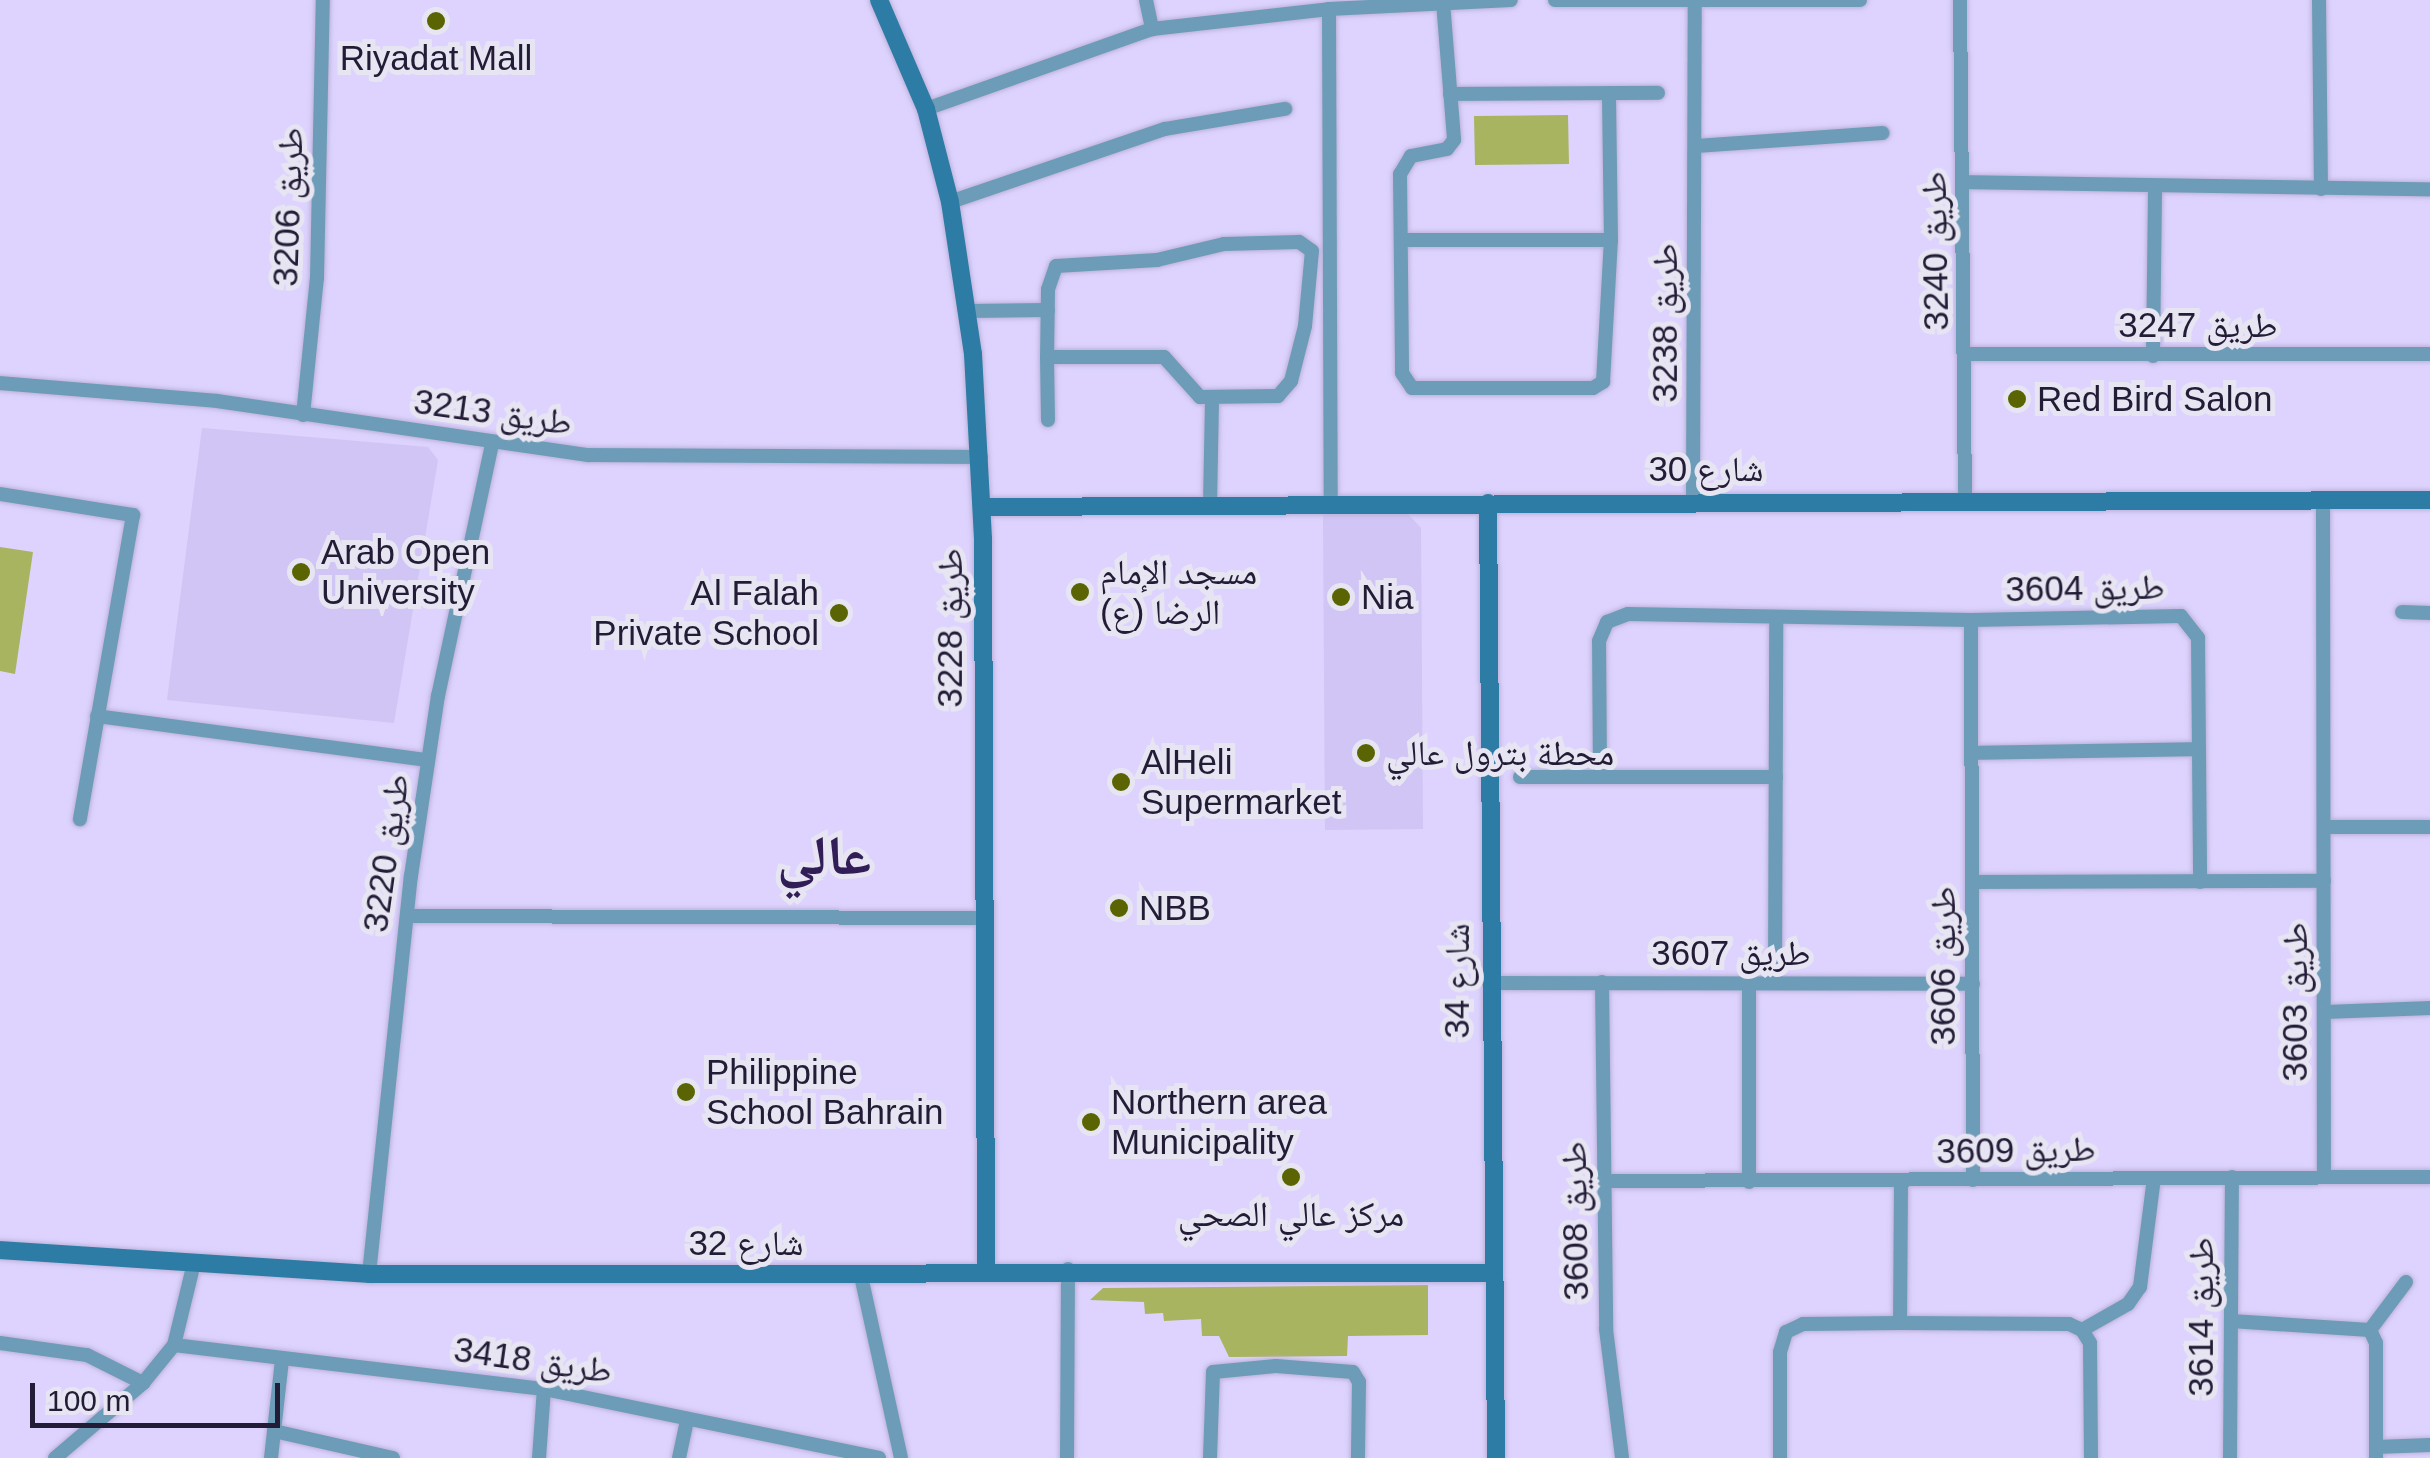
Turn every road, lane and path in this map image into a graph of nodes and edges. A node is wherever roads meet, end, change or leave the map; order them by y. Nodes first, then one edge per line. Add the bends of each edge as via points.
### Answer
1 (323, 0) edge
2 (879, 0) edge
3 (1146, 0) edge
4 (1512, 0) edge
5 (1555, 0) edge
6 (1860, 0) edge
7 (1960, 0) edge
8 (2319, 0) edge
9 (1442, 2) edge
10 (1695, 3) junction
11 (1330, 9) junction
12 (1152, 29) junction
13 (1609, 92) junction
14 (1658, 93) dead end
15 (1450, 94) junction
16 (926, 108) junction
17 (1285, 108) dead end
18 (1883, 133) dead end
19 (1696, 146) junction
20 (1964, 182) junction
21 (2155, 189) junction
22 (2320, 189) junction
23 (2430, 189) edge
24 (950, 202) junction
25 (1404, 240) junction
26 (1611, 240) junction
27 (1048, 310) junction
28 (968, 311) junction
29 (1967, 354) junction
30 (2430, 354) edge
31 (2153, 356) junction
32 (1047, 358) junction
33 (0, 383) edge
34 (1212, 399) junction
35 (303, 414) junction
36 (1048, 420) dead end
37 (492, 445) junction
38 (981, 458) junction
39 (0, 494) edge
40 (1966, 500) junction
41 (2323, 500) junction
42 (2430, 500) edge
43 (1694, 501) junction
44 (1330, 502) junction
45 (1488, 503) junction
46 (1210, 504) junction
47 (982, 507) junction
48 (2402, 612) dead end
49 (2430, 613) edge
50 (1776, 618) junction
51 (1971, 620) junction
52 (96, 716) junction
53 (2199, 749) junction
54 (1972, 752) junction
55 (428, 760) junction
56 (1600, 776) junction
57 (1520, 777) dead end
58 (1776, 777) junction
59 (80, 819) dead end
60 (2324, 826) junction
61 (2430, 827) edge
62 (1973, 882) junction
63 (2200, 882) junction
64 (2324, 882) junction
65 (407, 916) junction
66 (984, 918) junction
67 (1602, 982) junction
68 (1749, 982) junction
69 (1776, 982) junction
70 (1489, 983) junction
71 (1973, 984) junction
72 (2430, 1008) edge
73 (2326, 1012) junction
74 (2324, 1176) junction
75 (2430, 1177) edge
76 (2154, 1178) junction
77 (2232, 1178) junction
78 (1973, 1180) junction
79 (1604, 1181) junction
80 (1749, 1182) junction
81 (1901, 1183) junction
82 (0, 1250) edge
83 (193, 1267) junction
84 (1068, 1269) junction
85 (986, 1270) junction
86 (370, 1274) junction
87 (1492, 1274) junction
88 (861, 1276) junction
89 (2406, 1282) dead end
90 (2231, 1320) junction
91 (1900, 1322) junction
92 (2082, 1330) junction
93 (2370, 1330) junction
94 (0, 1343) edge
95 (174, 1345) junction
96 (282, 1360) junction
97 (143, 1383) junction
98 (544, 1389) junction
99 (687, 1419) junction
100 (274, 1431) junction
101 (2430, 1446) edge
102 (2376, 1452) edge
103 (61, 1456) edge
104 (271, 1458) edge
105 (392, 1458) edge
106 (539, 1458) edge
107 (679, 1458) edge
108 (879, 1458) edge
109 (902, 1458) edge
110 (1067, 1458) edge
111 (1210, 1458) edge
112 (1358, 1458) edge
113 (1496, 1458) edge
114 (1622, 1458) edge
115 (1780, 1458) edge
116 (2091, 1458) edge
117 (2230, 1458) edge

1 - 35 street, طريق 3206 via 318,278
2 - 16 street, طريق 3228
3 - 12 street
4 - 9 street
5 - 10 street
6 - 10 street
7 - 20 street, طريق 3240
8 - 22 street
9 - 11 street
9 - 15 street
10 - 19 street, طريق 3238
11 - 12 street
11 - 44 street
12 - 16 street
13 - 14 street
13 - 15 street
13 - 26 street
15 - 25 street via 1452,144 1411,156 1400,168
16 - 24 street, طريق 3228
17 - 24 street via 1166,130
18 - 19 street
19 - 43 street, طريق 3238
20 - 21 street
20 - 29 street, طريق 3240
21 - 22 street
21 - 31 street
22 - 23 street
24 - 28 street, طريق 3228
25 - 26 street
25 - 26 street via 1402,373 1407,384 1423,391 1593,388 1602,382
27 - 28 street
27 - 32 street
27 - 34 street via 1049,275 1062,264 1157,260 1218,244 1307,244 1314,255 1305,326 1288,388 1272,399
28 - 38 street, طريق 3228
29 - 31 street, طريق 3247
29 - 40 street, طريق 3240
30 - 31 street, طريق 3247
32 - 34 street via 1164,357 1192,393
32 - 36 street
33 - 35 street, طريق 3213
34 - 46 street
35 - 37 street, طريق 3213
37 - 38 street, طريق 3213 via 607,455
37 - 55 street, طريق 3220
38 - 47 street, طريق 3228
39 - 52 street via 133,514
40 - 41 street, شارع 30
40 - 43 street, شارع 30
41 - 42 street, شارع 30
41 - 60 street, طريق 3603
43 - 45 street, شارع 30
44 - 45 street, شارع 30
44 - 46 street, شارع 30
45 - 70 street, شارع 34
46 - 47 street, شارع 30
47 - 66 street, طريق 3228
48 - 49 street
50 - 51 street, طريق 3604
50 - 56 street, طريق 3604 via 1628,614 1607,622 1599,641
50 - 58 street
51 - 53 street, طريق 3604 via 2181,616 2198,638
51 - 54 street, طريق 3606
52 - 55 street
52 - 59 street
53 - 54 street
53 - 63 street, طريق 3604
54 - 62 street, طريق 3606
55 - 65 street, طريق 3220
56 - 57 street
56 - 58 street
58 - 69 street
60 - 61 street
60 - 64 street, طريق 3603
62 - 63 street
62 - 71 street, طريق 3606
63 - 64 street
64 - 73 street, طريق 3603
65 - 66 street
65 - 86 street, طريق 3220
66 - 85 street, طريق 3228
67 - 68 street, طريق 3607
67 - 70 street, طريق 3607
67 - 79 street, طريق 3608
68 - 69 street, طريق 3607
68 - 80 street
69 - 71 street, طريق 3607
70 - 87 street, شارع 34
71 - 78 street, طريق 3606
72 - 73 street
73 - 74 street, طريق 3603
74 - 75 street, طريق 3609
74 - 77 street, طريق 3609
76 - 77 street, طريق 3609
76 - 78 street, طريق 3609
76 - 92 street via 2140,1287 2128,1304
77 - 90 street, طريق 3614
78 - 81 street, طريق 3609
79 - 80 street, طريق 3609
79 - 114 street, طريق 3608 via 1608,1351
80 - 81 street, طريق 3609
81 - 91 street
82 - 83 street, شارع 32
83 - 86 street, شارع 32
83 - 95 street
84 - 85 street, شارع 32
84 - 87 street, شارع 32
84 - 110 street
85 - 88 street, شارع 32
86 - 88 street, شارع 32
87 - 113 street, شارع 34
88 - 109 street
89 - 93 street
90 - 93 street
90 - 117 street, طريق 3614
91 - 92 street via 2069,1324
91 - 115 street via 1803,1324 1786,1332 1780,1352
92 - 116 street via 2090,1344
93 - 102 street via 2376,1343
94 - 97 street via 87,1355
95 - 96 street, طريق 3418
95 - 97 street
96 - 98 street, طريق 3418
96 - 100 street
97 - 103 street
98 - 99 street, طريق 3418
98 - 106 street
99 - 107 street
99 - 108 street, طريق 3418
100 - 104 street
100 - 105 street
101 - 102 street
111 - 112 street via 1213,1372 1333,1366 1359,1382

